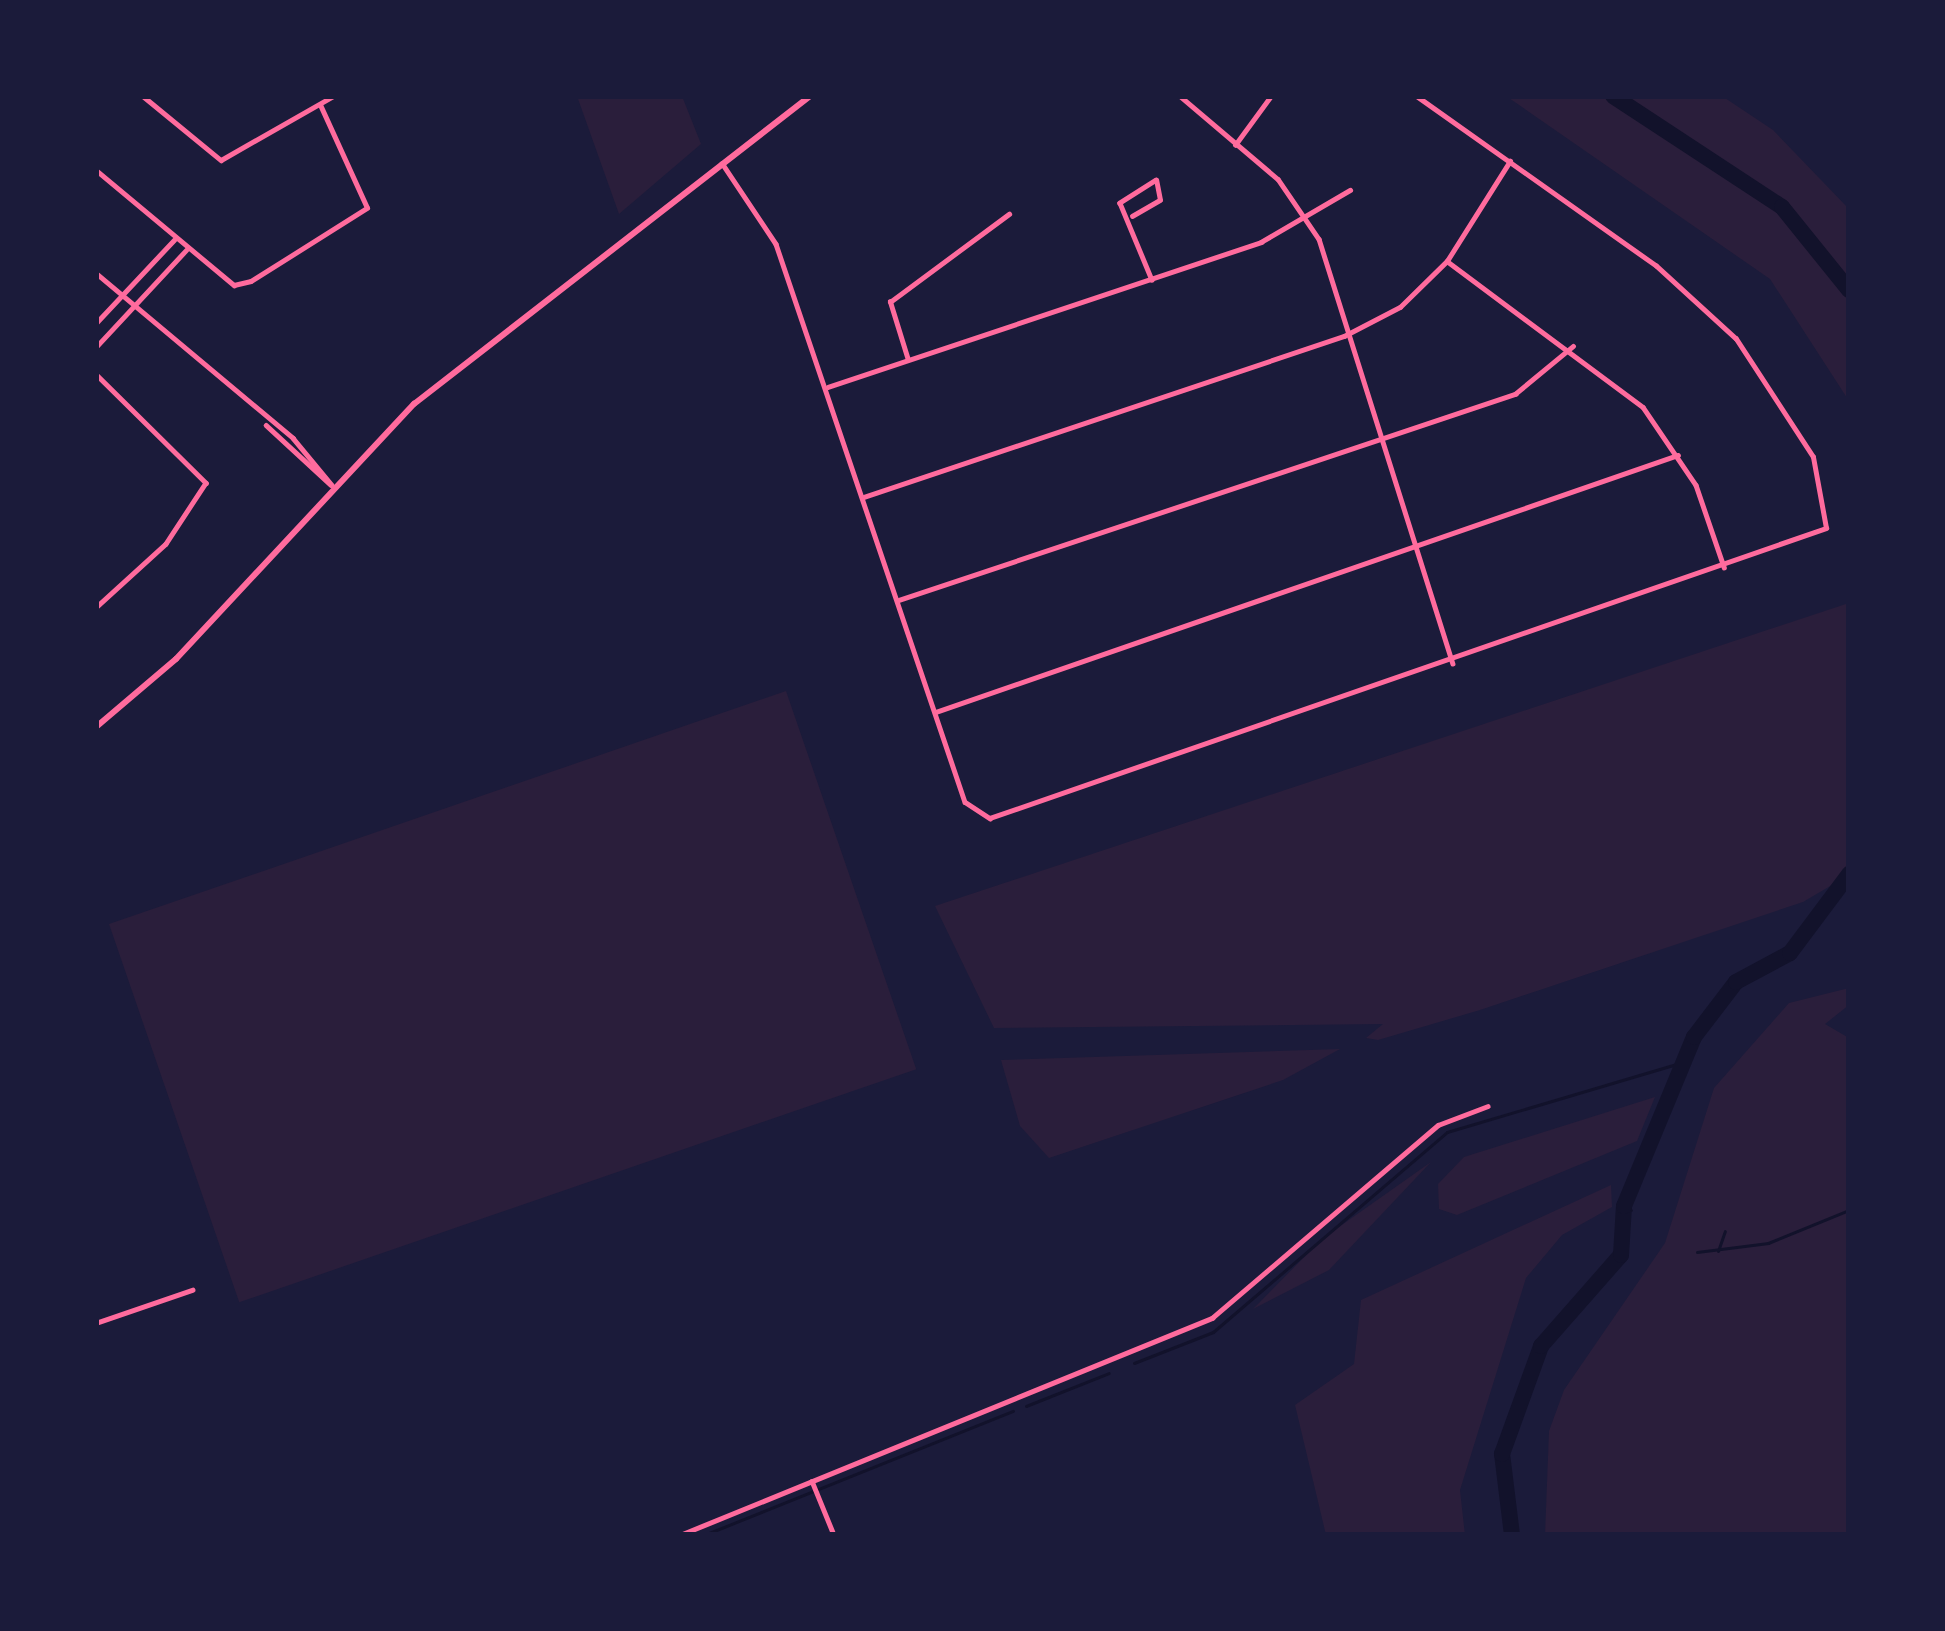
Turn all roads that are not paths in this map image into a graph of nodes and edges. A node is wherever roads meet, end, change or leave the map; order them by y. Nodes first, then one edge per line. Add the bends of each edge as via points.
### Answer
1 (143, 96) edge
2 (333, 96) edge
3 (810, 96) edge
4 (1180, 96) edge
5 (1270, 96) edge
6 (1416, 96) edge
7 (320, 105) junction
8 (1235, 145) junction
9 (1510, 161) junction
10 (722, 163) junction
11 (96, 170) edge
12 (1350, 190) dead end
13 (1009, 214) dead end
14 (1132, 216) junction
15 (1310, 222) junction
16 (174, 240) junction
17 (186, 250) junction
18 (1447, 262) junction
19 (96, 273) edge
20 (1152, 280) junction
21 (122, 296) junction
22 (135, 307) junction
23 (96, 323) edge
24 (1344, 336) junction
25 (1573, 346) junction
26 (96, 347) edge
27 (908, 360) junction
28 (96, 374) edge
29 (828, 387) junction
30 (263, 420) junction
31 (1379, 443) junction
32 (1678, 455) junction
33 (332, 485) junction
34 (864, 496) junction
35 (1415, 551) junction
36 (1724, 568) junction
37 (897, 601) junction
38 (96, 608) edge
39 (1453, 663) junction
40 (936, 712) junction
41 (96, 727) edge
42 (1488, 1106) dead end
43 (192, 1290) dead end
44 (96, 1323) edge
45 (812, 1481) junction
46 (680, 1535) edge
47 (834, 1535) edge

1 - 7 street via 220,160
2 - 7 street
3 - 10 main road
4 - 8 street
5 - 8 street
6 - 9 street
7 - 17 street via 367,208 233,285
8 - 15 street
9 - 18 street
9 - 36 street via 1736,340 1813,457 1826,528
10 - 29 street via 776,244
10 - 33 main road via 498,334
11 - 16 street
12 - 15 street
13 - 27 street via 890,302
14 - 14 street via 1122,196 1156,180 1160,200
14 - 20 street
15 - 20 street
15 - 24 street
16 - 17 street
16 - 21 street
17 - 22 street
18 - 24 street via 1400,307
18 - 25 street
19 - 21 street
20 - 27 street
21 - 22 street
21 - 23 street
22 - 26 street
22 - 30 street
24 - 31 street
24 - 34 street
25 - 31 street via 1523,390
25 - 32 street via 1635,398
27 - 29 street
28 - 38 street via 206,483 166,544
29 - 34 street
30 - 33 street
30 - 33 street
31 - 35 street
31 - 37 street
32 - 35 street
32 - 36 street
33 - 41 main road via 176,659
34 - 37 street
35 - 39 street
35 - 40 street
36 - 39 street
37 - 40 street
39 - 40 street via 977,817
42 - 45 street via 1438,1125 1213,1318
43 - 44 street
45 - 46 street
45 - 47 street

